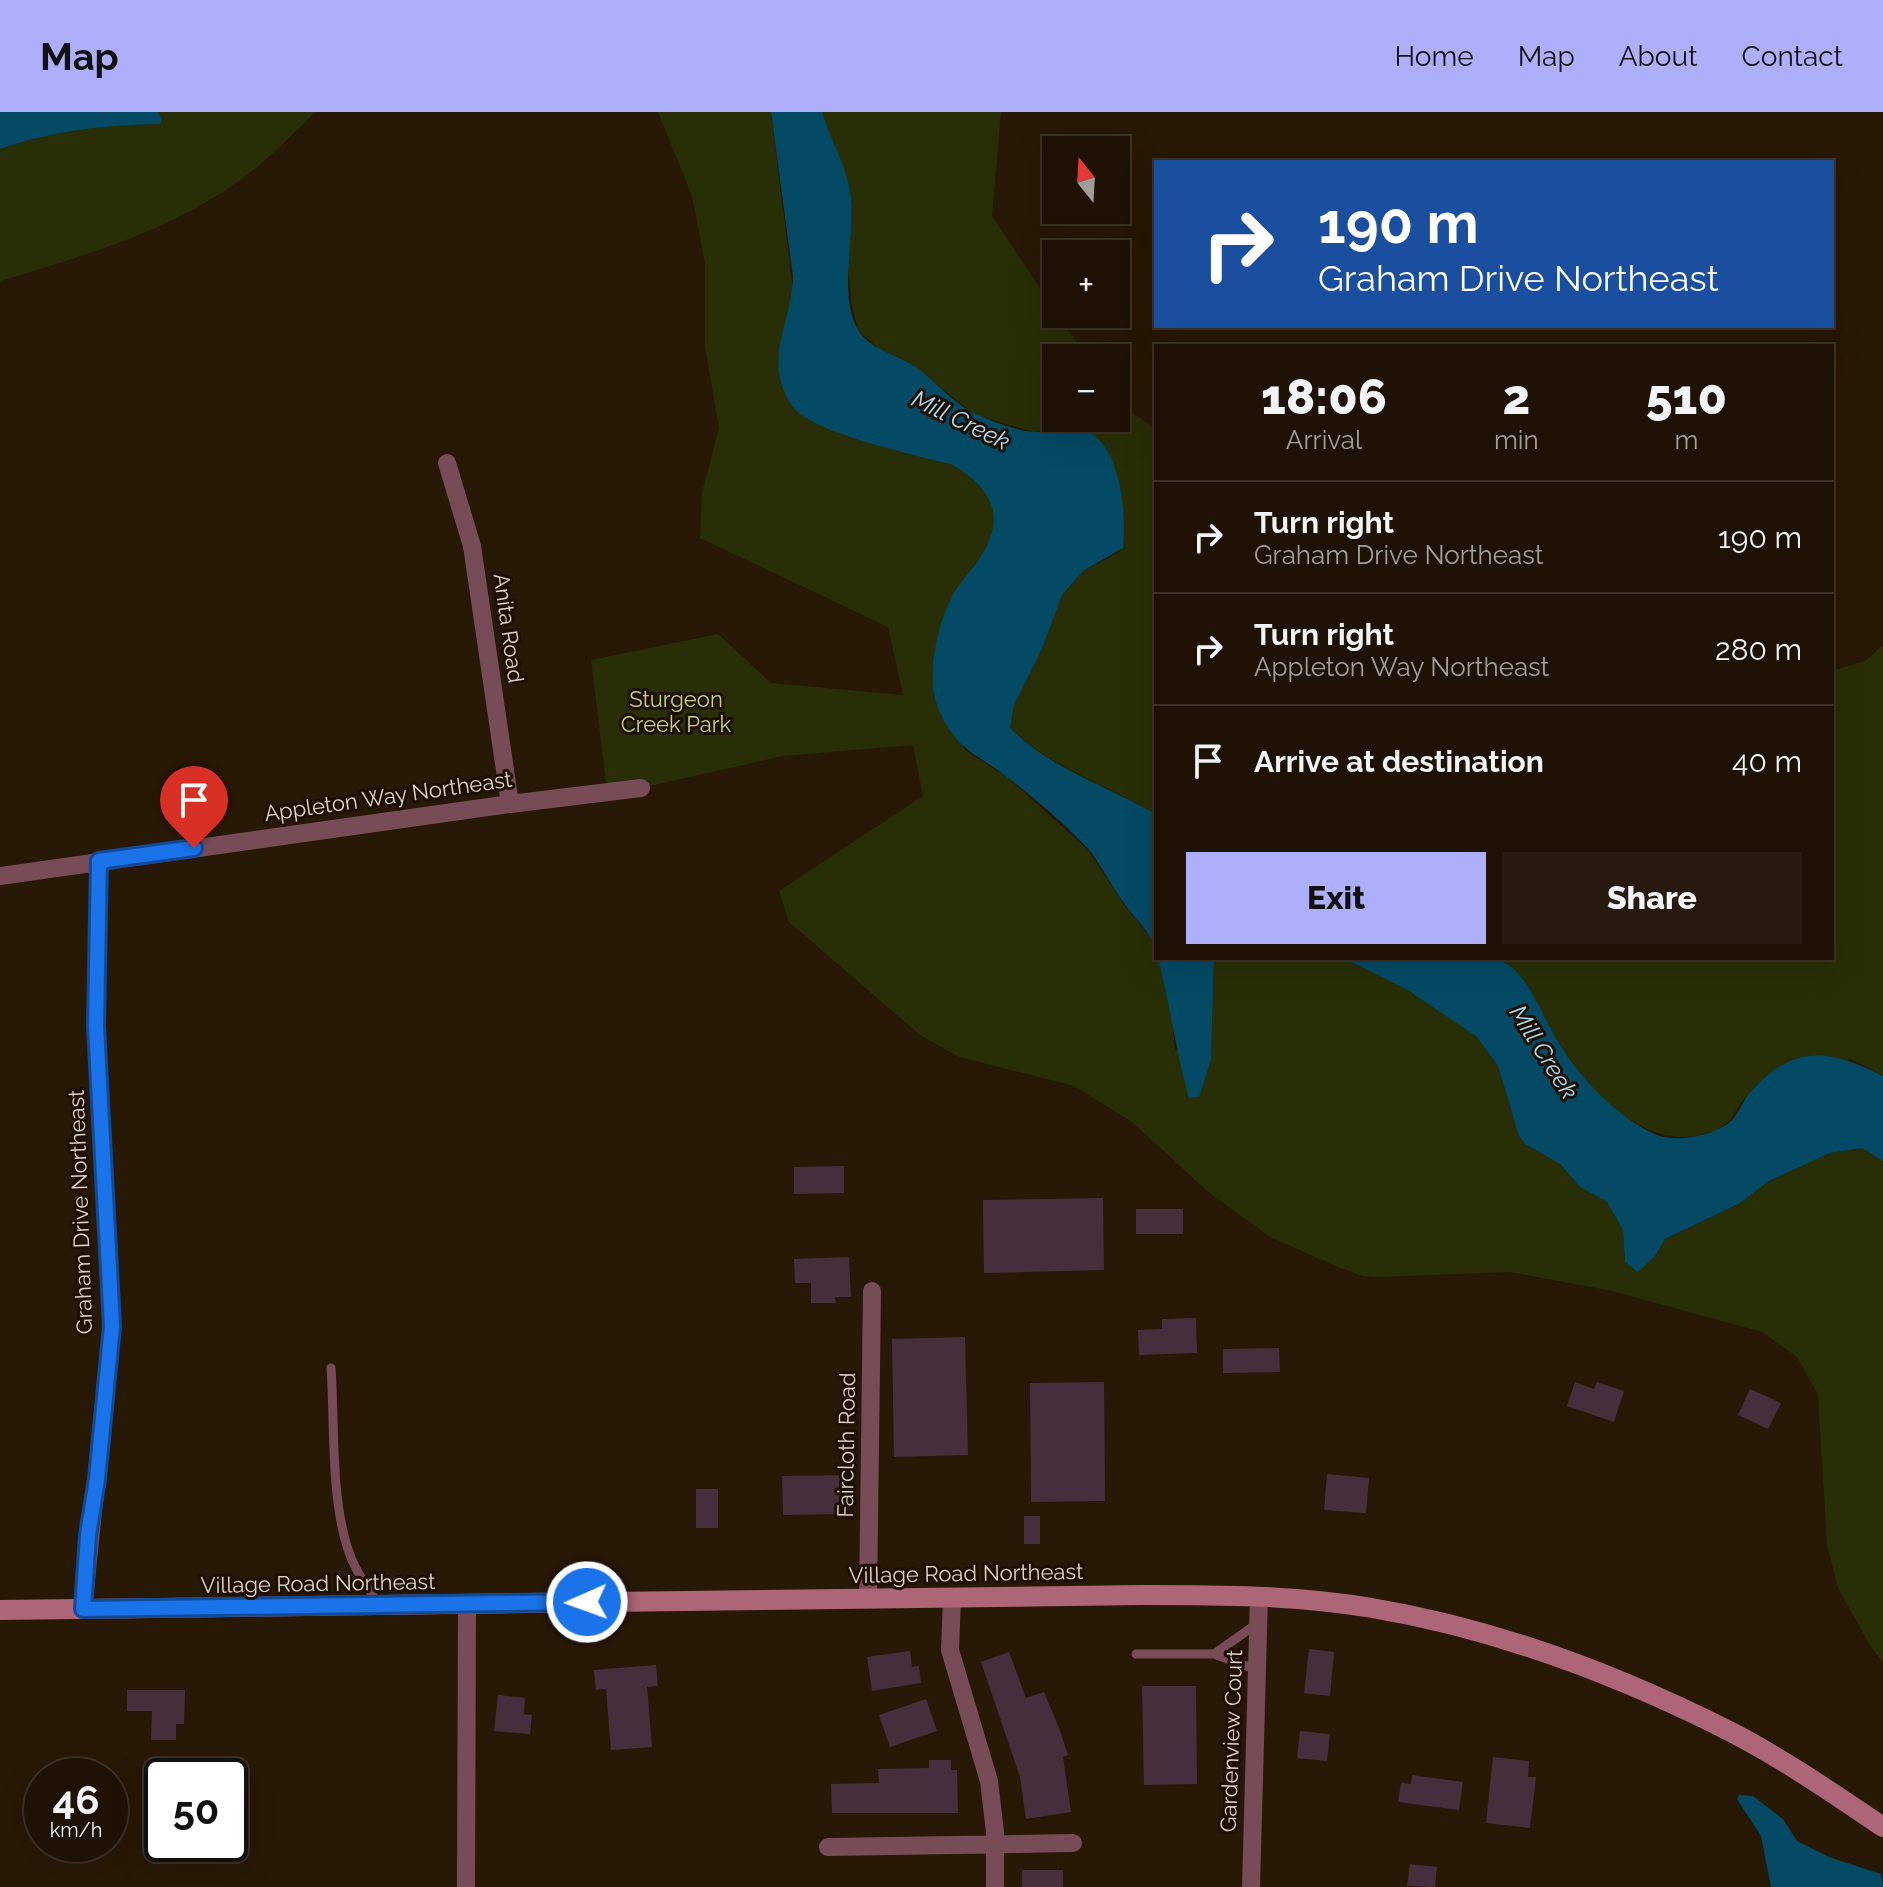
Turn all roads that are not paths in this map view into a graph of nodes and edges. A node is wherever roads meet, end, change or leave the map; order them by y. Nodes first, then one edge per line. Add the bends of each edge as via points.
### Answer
1 (447, 463) dead end
2 (641, 788) dead end
3 (510, 804) junction
4 (99, 861) junction
5 (0, 876) edge
6 (872, 1291) dead end
7 (331, 1368) dead end
8 (1259, 1596) junction
9 (952, 1598) junction
10 (868, 1599) junction
11 (467, 1605) junction
12 (379, 1607) junction
13 (83, 1609) junction
14 (0, 1610) edge
15 (1258, 1623) junction
16 (1136, 1654) dead end
17 (1214, 1654) junction
18 (1257, 1670) junction
19 (1883, 1827) edge
20 (995, 1843) junction
21 (1073, 1843) dead end
22 (828, 1847) dead end
23 (466, 1887) edge
24 (995, 1887) edge
25 (1251, 1887) edge

1 - 3 street, Anita Road via 472,546
2 - 3 street, Appleton Way Northeast
3 - 4 street, Appleton Way Northeast
4 - 5 street, Appleton Way Northeast
4 - 13 street, Graham Drive Northeast via 96,1026 112,1326
6 - 10 street, Faircloth Road
7 - 12 lane via 343,1524 350,1556
8 - 9 main road, Village Road Northeast
8 - 15 street, Gardenview Court
8 - 19 main road, Village Road Northeast via 1374,1608 1559,1657 1734,1734
9 - 10 main road, Village Road Northeast
9 - 20 street via 950,1650 989,1781
10 - 11 main road, Village Road Northeast
11 - 12 main road, Village Road Northeast
11 - 23 street
12 - 13 main road, Village Road Northeast
13 - 14 main road, Village Road Northeast
15 - 17 lane
15 - 18 street, Gardenview Court
16 - 17 lane
17 - 18 lane
18 - 25 street, Gardenview Court
20 - 21 street
20 - 22 street
20 - 24 street

